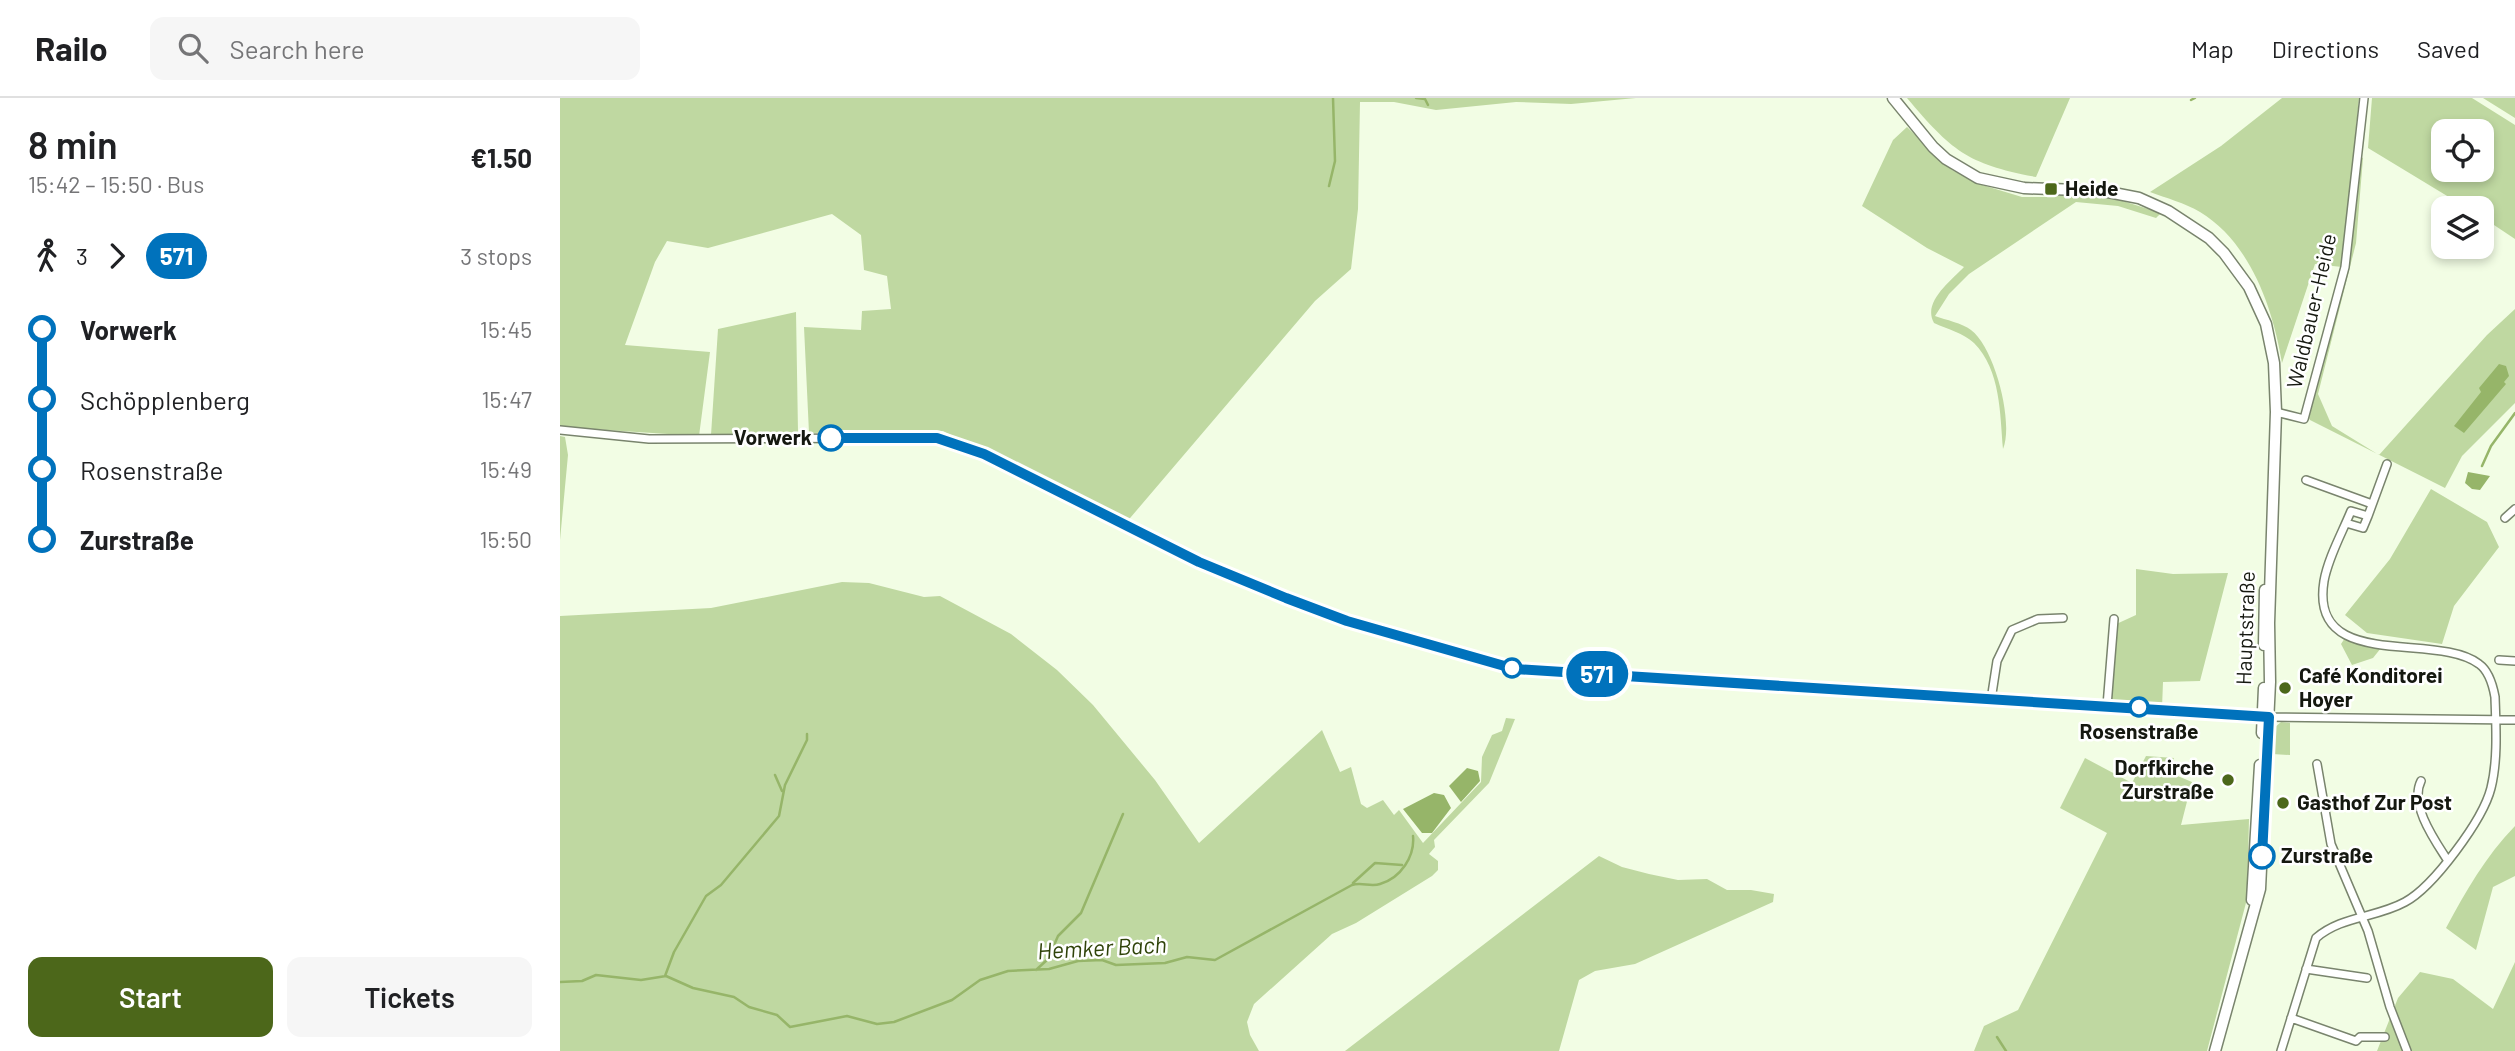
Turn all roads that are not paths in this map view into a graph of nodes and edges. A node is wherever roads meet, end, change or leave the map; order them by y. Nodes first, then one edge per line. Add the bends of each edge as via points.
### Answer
1 (1893, 98) edge
2 (2364, 98) edge
3 (2276, 412) junction
4 (560, 430) edge
5 (2387, 464) dead end
6 (2306, 480) dead end
7 (2372, 504) junction
8 (2515, 509) edge
9 (2368, 516) junction
10 (2505, 518) dead end
11 (2346, 523) junction
12 (2271, 538) junction
13 (2063, 618) dead end
14 (2114, 619) dead end
15 (2499, 660) dead end
16 (2515, 661) edge
17 (1991, 700) junction
18 (2106, 706) junction
19 (2266, 716) junction
20 (2496, 719) junction
21 (2515, 720) edge
22 (2317, 764) dead end
23 (2421, 782) dead end
24 (2448, 861) junction
25 (2362, 916) junction
26 (2306, 969) junction
27 (2367, 978) dead end
28 (2291, 1018) junction
29 (2385, 1037) dead end
30 (2215, 1051) edge
31 (2281, 1051) edge
32 (2407, 1051) edge

1 - 3 main road via 1933,147 1978,178 2008,187 2131,196 2168,211 2209,238 2235,267 2258,305 2274,363
2 - 3 street, Waldbauer-Heide via 2345,267 2314,391 2304,419
3 - 12 main road
4 - 17 street via 649,439 937,438 984,454 1199,562 1286,598 1347,621 1515,669
5 - 7 street
6 - 7 street
7 - 9 street
8 - 10 street
9 - 11 street via 2363,528
9 - 11 street via 2351,511
11 - 20 street via 2323,586 2332,621 2357,642 2465,657 2481,665 2493,684
12 - 19 main road, Hauptstraße
12 - 19 main road, Hauptstraße via 2263,619
13 - 17 street via 2038,619 2012,630 1997,661
14 - 18 street
15 - 16 street
17 - 18 street
18 - 19 street
19 - 20 street
19 - 30 main road, Hauptstraße via 2260,889
20 - 21 street
20 - 24 street via 2489,796
22 - 25 street via 2331,844
23 - 24 street via 2423,815
24 - 25 street via 2431,883 2404,903
25 - 26 street via 2327,928 2316,937
25 - 32 street
26 - 27 street
26 - 28 street
28 - 29 street via 2356,1041
28 - 31 street

